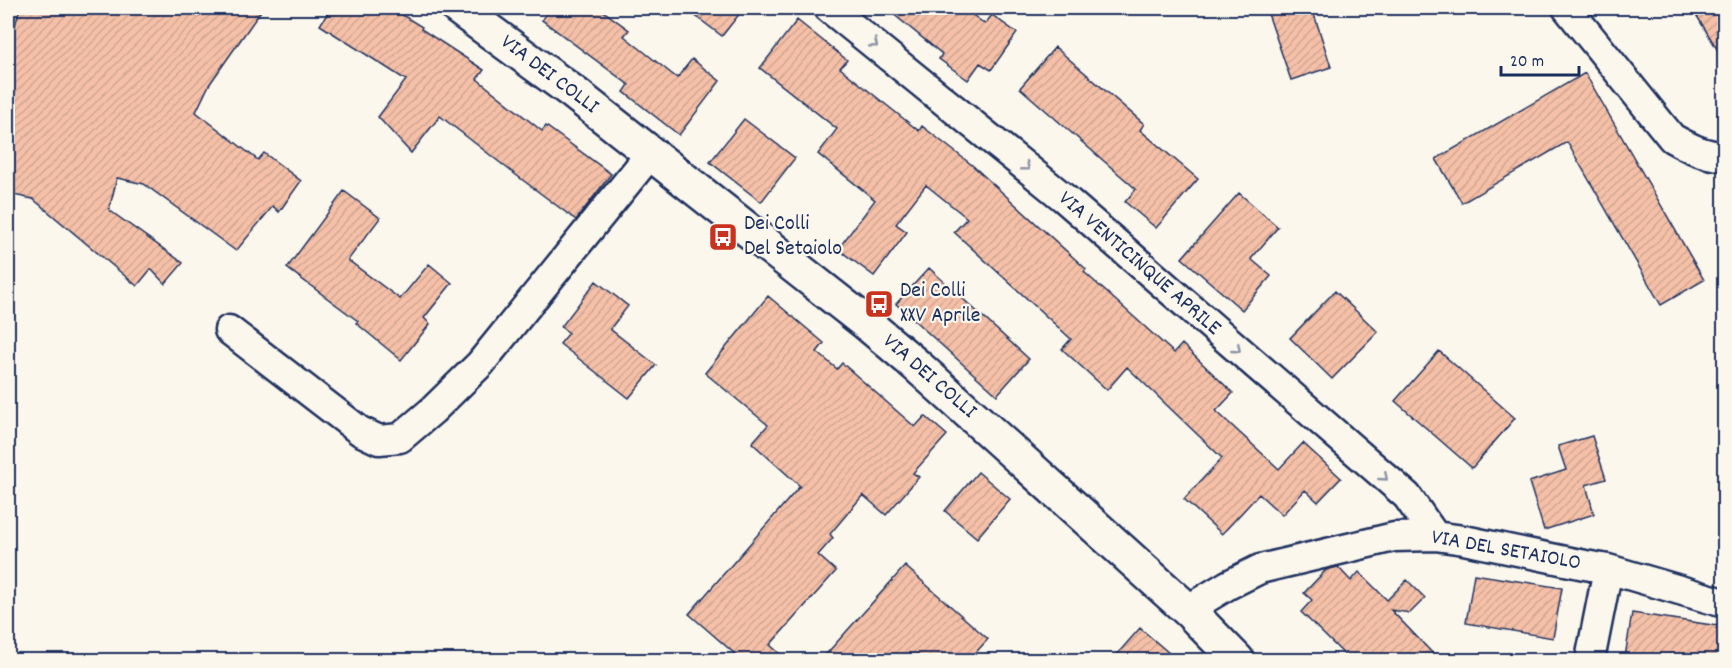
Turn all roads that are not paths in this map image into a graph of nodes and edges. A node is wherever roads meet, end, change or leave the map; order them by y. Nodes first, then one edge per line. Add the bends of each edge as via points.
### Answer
1 (458, 8) edge
2 (829, 8) edge
3 (1567, 8) edge
4 (651, 153) junction
5 (1725, 156) edge
6 (229, 330) dead end
7 (1435, 536) junction
8 (1608, 569) junction
9 (1725, 603) edge
10 (1190, 612) junction
11 (1237, 660) edge
12 (1590, 660) edge

1 - 4 street, VIA DEI COLLI
2 -> 7 street, VIA VENTICINQUE APRILE via 1064,198 1407,496
3 - 5 street via 1672,138 1691,149
4 - 6 street via 480,364 400,438 379,440 360,431
4 - 10 street, VIA DEI COLLI via 866,322
7 - 8 street, VIA DEL SETAIOLO
7 - 10 street, VIA DEL SETAIOLO via 1394,537 1260,569 1200,602
8 - 9 street, VIA DEL SETAIOLO
8 - 12 street
10 - 11 street, VIA DEI COLLI

